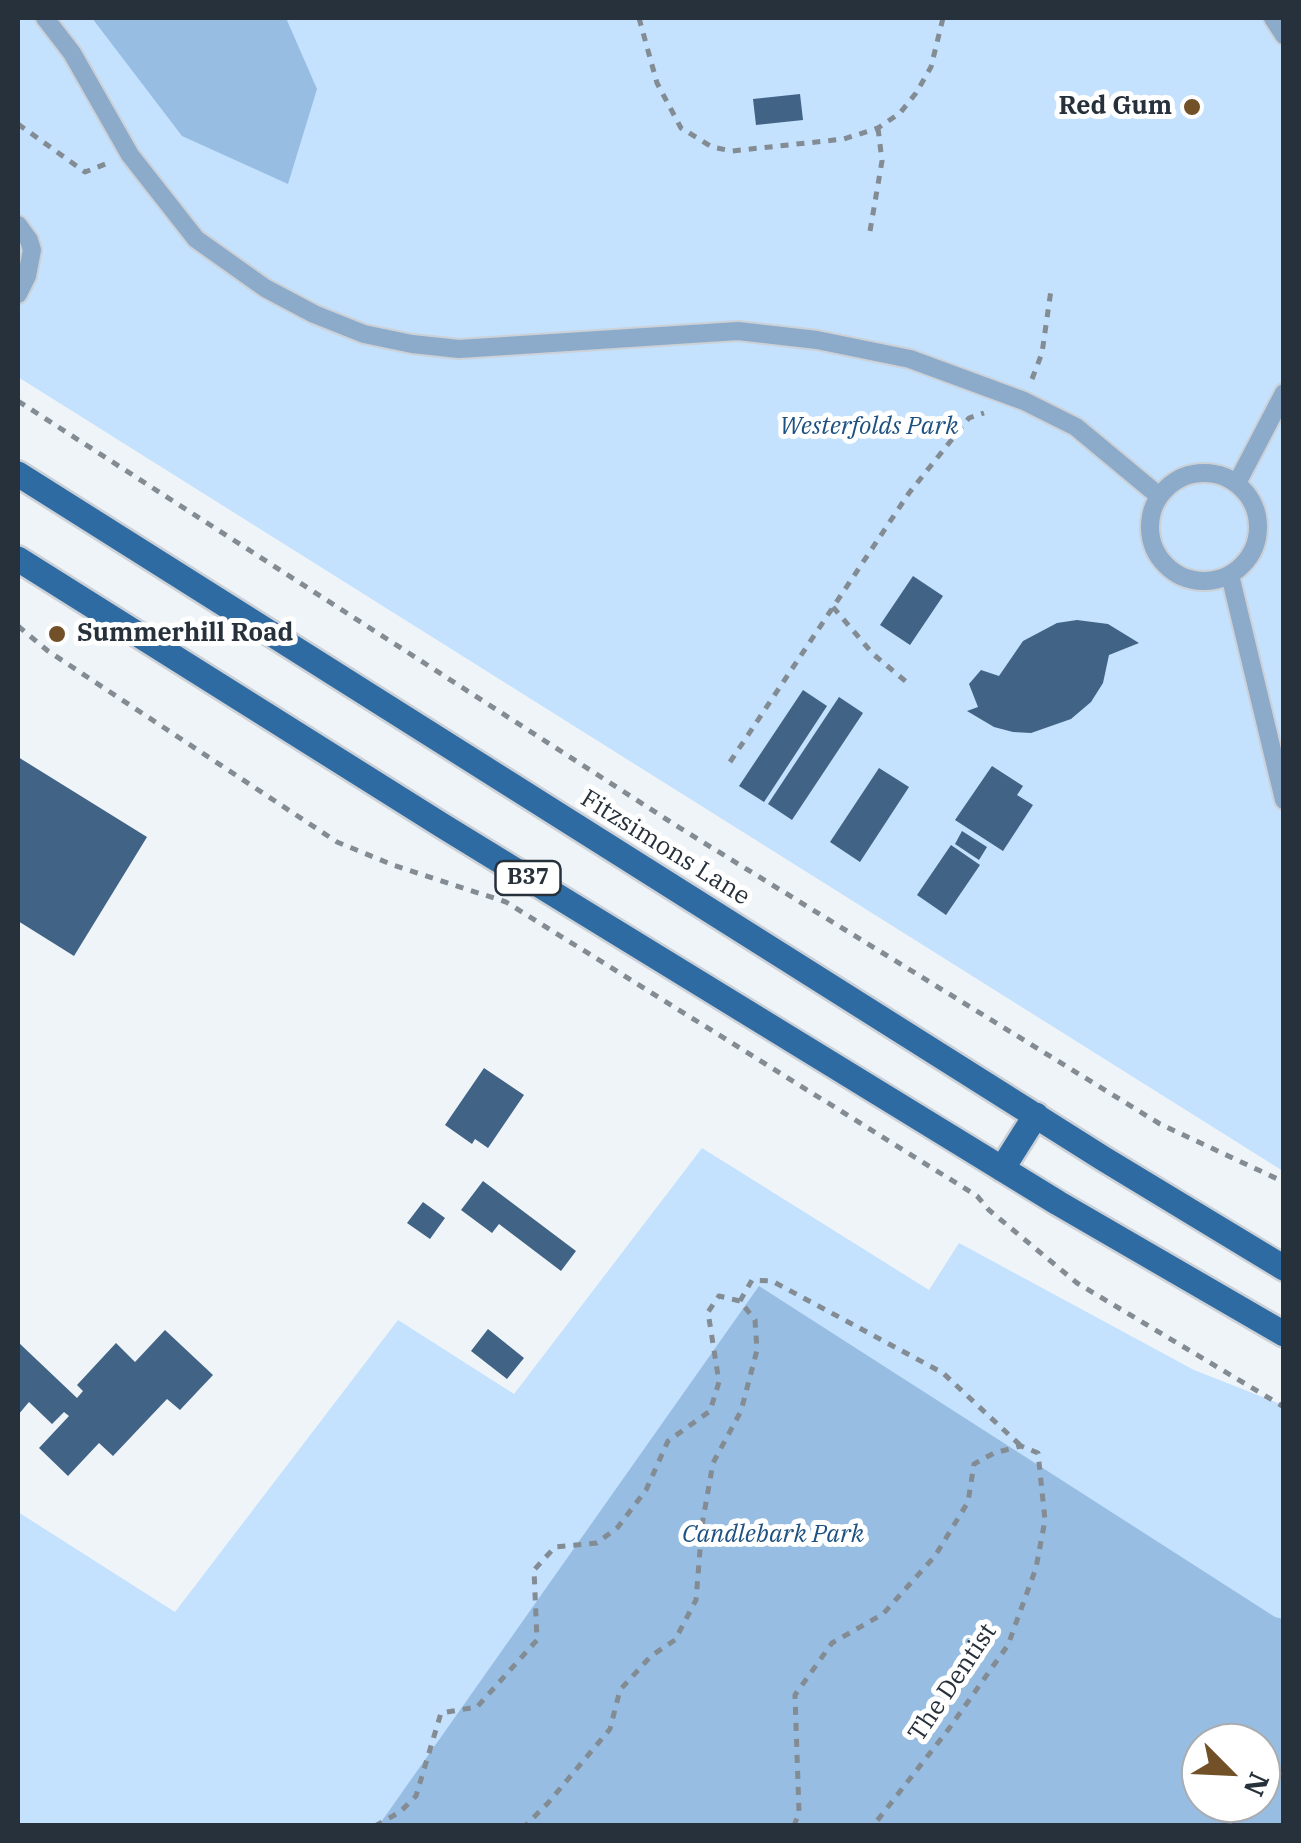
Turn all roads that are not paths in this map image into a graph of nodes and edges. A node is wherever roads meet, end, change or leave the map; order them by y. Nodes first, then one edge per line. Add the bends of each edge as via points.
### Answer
1 (46, 18) edge
2 (1273, 18) edge
3 (1284, 35) edge
4 (18, 225) edge
5 (18, 294) edge
6 (1284, 393) edge
7 (18, 474) edge
8 (1236, 483) junction
9 (1159, 496) junction
10 (18, 559) edge
11 (1230, 575) junction
12 (1284, 800) edge
13 (1036, 1116) junction
14 (1002, 1169) junction
15 (1284, 1268) edge
16 (1284, 1334) edge

1 - 9 lane via 130,154 196,238 230,266 314,314 364,334 458,348 738,331 910,359 1076,427
2 - 3 lane
4 - 5 lane via 32,250
6 - 8 lane
7 - 13 main road, Fitzsimons Lane / B37
8 - 9 lane via 1200,472 1173,482
8 - 11 lane via 1250,498 1258,533 1253,550
9 - 11 lane via 1149,526 1152,545 1169,570 1212,582
10 - 14 main road, B37
11 - 12 lane
13 - 14 main road
13 - 15 main road, Fitzsimons Lane / B37
14 - 16 main road, B37

